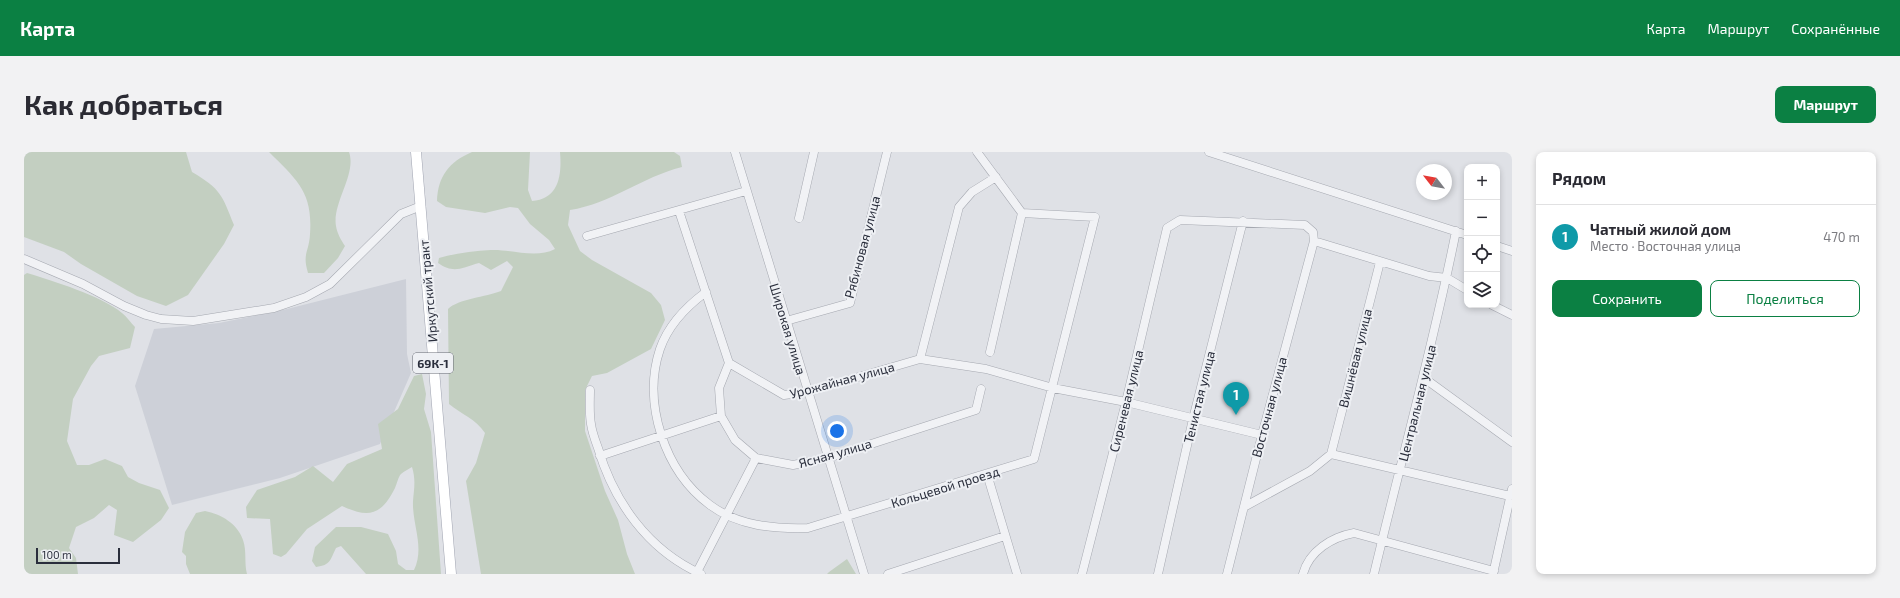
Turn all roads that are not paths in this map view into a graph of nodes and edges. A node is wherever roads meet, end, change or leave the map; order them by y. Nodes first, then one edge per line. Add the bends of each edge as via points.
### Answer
1 (416, 152) edge
2 (735, 152) edge
3 (814, 152) edge
4 (887, 152) edge
5 (977, 152) edge
6 (1209, 152) edge
7 (996, 178) junction
8 (746, 191) junction
9 (420, 206) junction
10 (679, 211) junction
11 (1022, 213) junction
12 (799, 218) dead end
13 (1243, 221) junction
14 (1456, 231) junction
15 (1464, 234) edge
16 (587, 236) dead end
17 (1314, 241) junction
18 (1500, 247) edge
19 (1512, 251) edge
20 (24, 259) edge
21 (1380, 262) junction
22 (1447, 278) junction
23 (1464, 288) edge
24 (706, 292) junction
25 (1498, 308) edge
26 (1512, 315) edge
27 (786, 321) junction
28 (990, 352) dead end
29 (920, 359) junction
30 (729, 363) junction
31 (1424, 378) junction
32 (1053, 388) junction
33 (981, 389) dead end
34 (590, 390) dead end
35 (807, 392) junction
36 (1126, 402) junction
37 (721, 416) junction
38 (1193, 419) junction
39 (1262, 435) junction
40 (663, 436) junction
41 (1512, 442) edge
42 (1331, 454) junction
43 (600, 456) junction
44 (756, 458) junction
45 (828, 458) junction
46 (1401, 471) junction
47 (987, 474) junction
48 (1511, 493) edge
49 (1244, 507) junction
50 (727, 514) junction
51 (847, 518) junction
52 (1005, 536) junction
53 (1382, 540) junction
54 (699, 573) edge
55 (1493, 573) edge
56 (451, 574) edge
57 (864, 574) edge
58 (888, 574) edge
59 (1017, 574) edge
60 (1082, 574) edge
61 (1158, 574) edge
62 (1227, 574) edge
63 (1303, 574) edge
64 (1374, 574) edge

1 - 9 main road, Иркутский тракт / 69К-1
2 - 8 street, Широкая улица
3 - 12 street
4 - 27 street, Рябиновая улица via 850,303
5 - 7 street
6 - 14 street
7 - 11 street
7 - 29 street via 972,192 959,207
8 - 10 street
8 - 27 street, Широкая улица
9 - 20 street via 401,214 330,284 306,297 274,308 193,321 161,319 146,315
9 - 56 main road, Иркутский тракт / 69К-1
10 - 16 street
10 - 24 street
11 - 28 street
11 - 32 street, Кольцевой проезд via 1095,216
13 - 17 street via 1305,225 1312,232
13 - 36 street, Сиреневая улица via 1180,220 1167,228
13 - 38 street, Тенистая улица
14 - 15 street
14 - 22 street, Центральная улица
17 - 21 street
17 - 39 street, Восточная улица
18 - 19 street
21 - 22 street via 1429,276
21 - 42 street, Вишнёвая улица
22 - 23 street
22 - 31 street, Центральная улица
24 - 30 street
24 - 40 street, Кольцевой проезд via 693,301 675,321 660,348 654,378 655,413
25 - 26 street
27 - 35 street, Широкая улица
29 - 32 street via 986,369
29 - 35 street, Урожайная улица
30 - 35 street, Урожайная улица via 784,395
30 - 37 street, Ясная улица via 719,388
31 - 41 street
31 - 46 street, Центральная улица
32 - 36 street
32 - 47 street, Кольцевой проезд via 1034,459
33 - 45 street, Ясная улица via 976,410
34 - 43 street via 591,424
35 - 45 street, Широкая улица
36 - 38 street
36 - 60 street, Сиреневая улица
37 - 40 street
37 - 44 street, Ясная улица via 734,440
38 - 39 street
38 - 61 street, Тенистая улица
39 - 49 street, Восточная улица
40 - 43 street
40 - 50 street, Кольцевой проезд via 669,455 686,482 710,505
42 - 46 street
42 - 49 street via 1310,471
43 - 54 street via 613,489 630,516 649,538 672,558
44 - 45 street, Ясная улица via 793,465
44 - 50 street
45 - 51 street, Широкая улица
46 - 48 street
46 - 53 street, Центральная улица
47 - 51 street, Кольцевой проезд
47 - 52 street
48 - 55 street
49 - 62 street, Восточная улица
50 - 51 street, Кольцевой проезд via 741,521 773,528 808,528
50 - 54 street
51 - 57 street, Широкая улица
52 - 58 street
52 - 59 street
53 - 55 street
53 - 63 street via 1354,533 1346,535 1326,544 1311,555
53 - 64 street, Центральная улица

